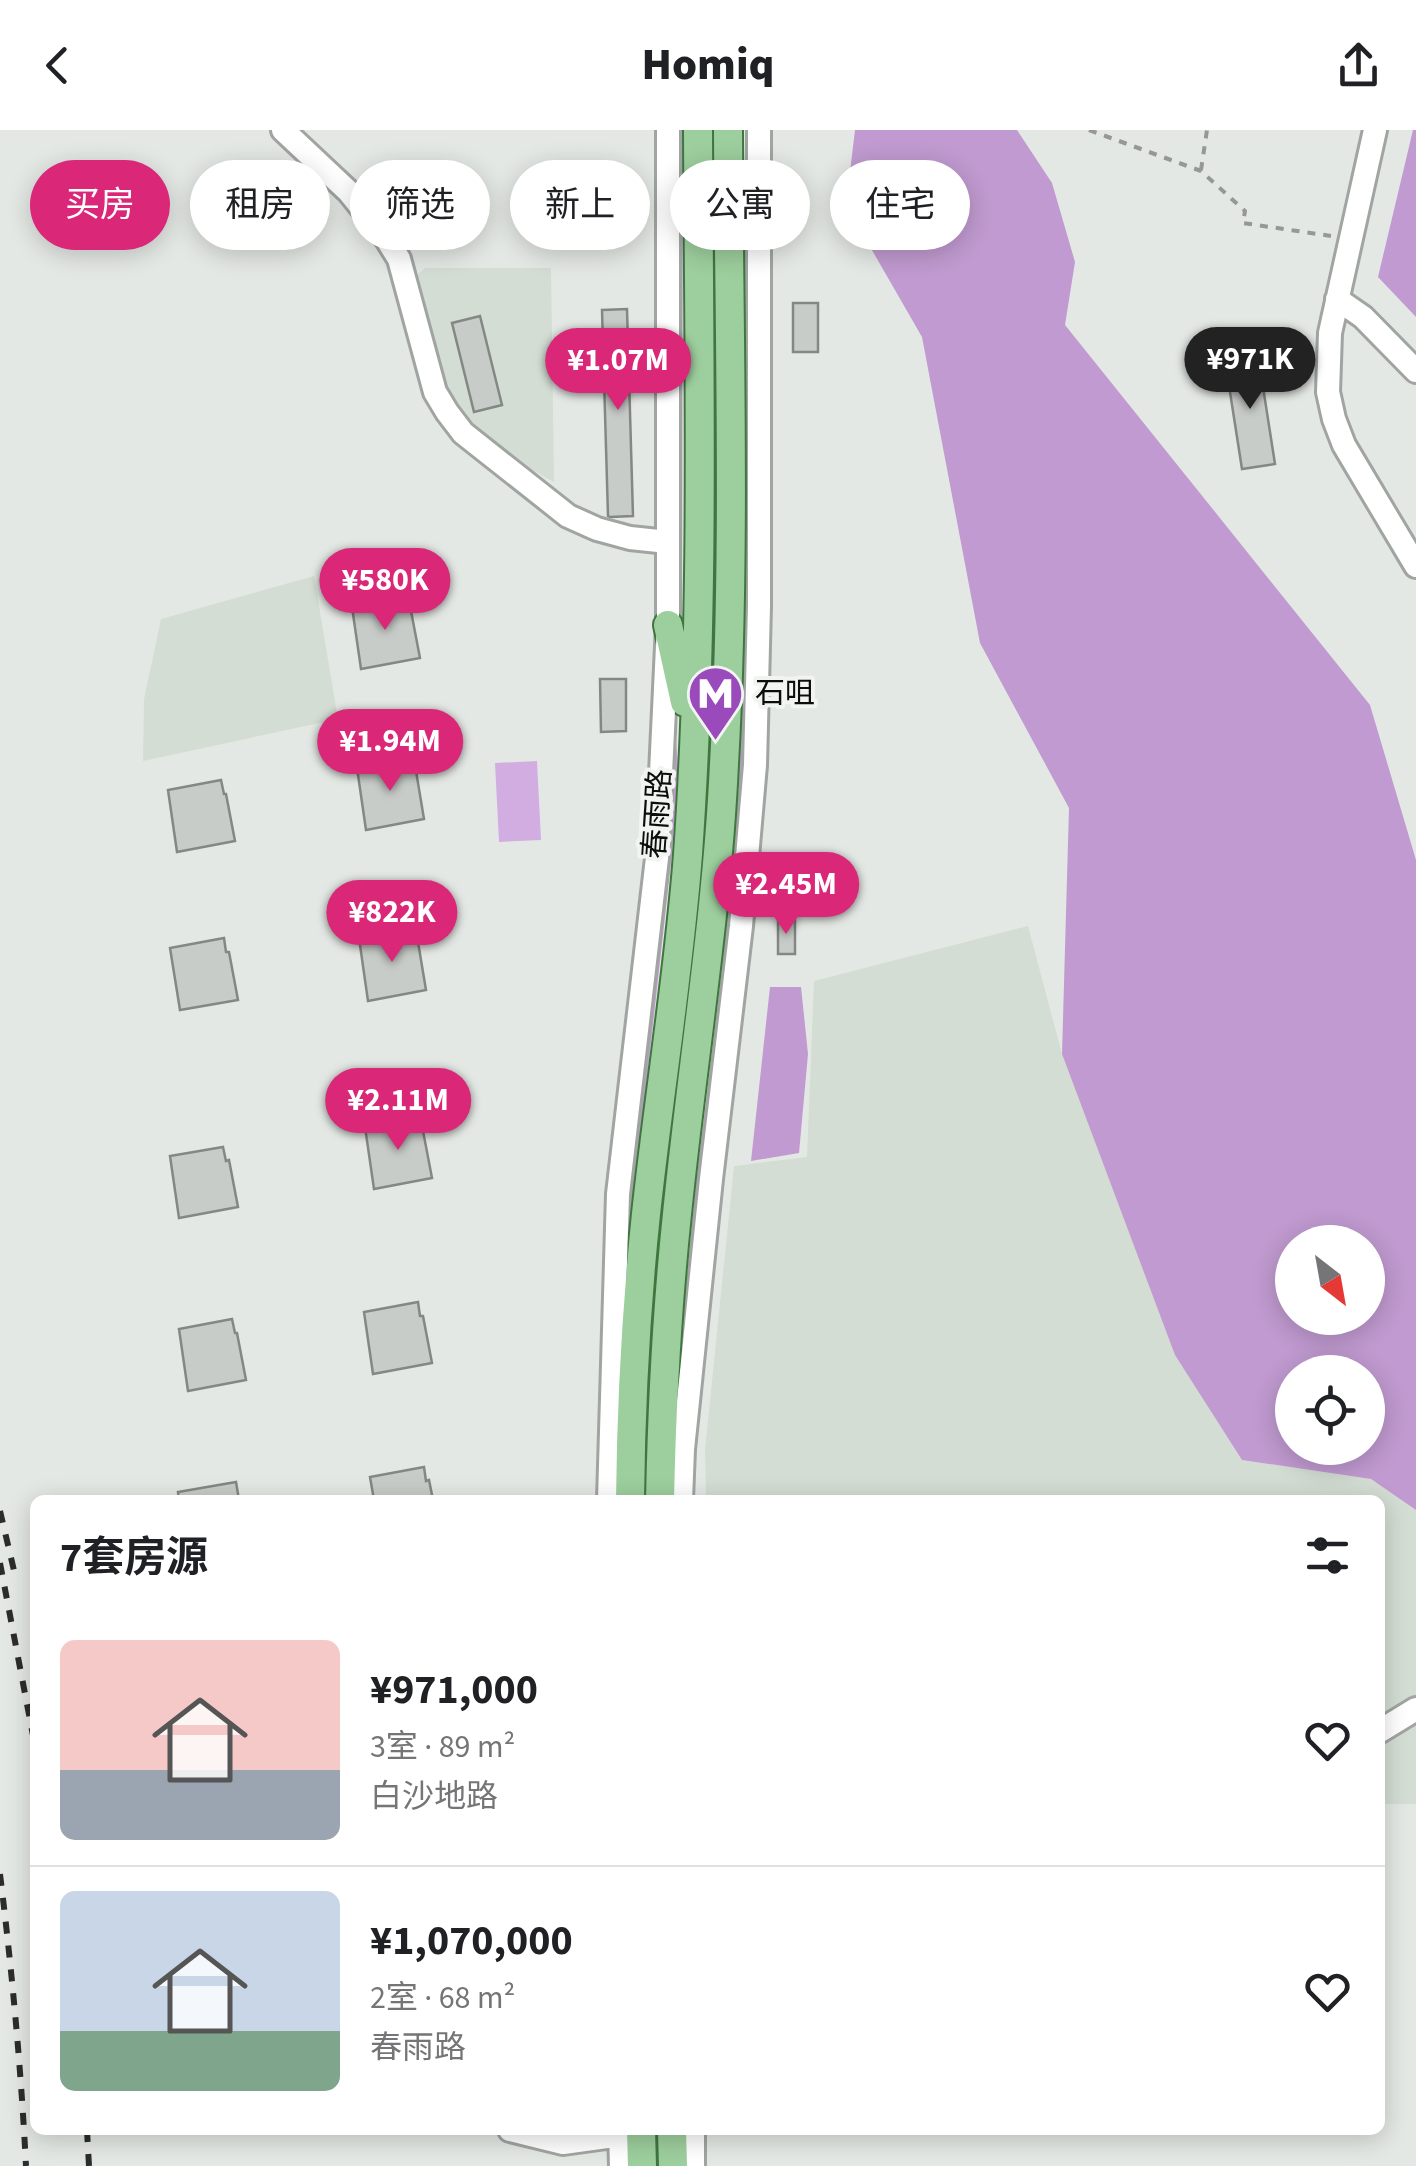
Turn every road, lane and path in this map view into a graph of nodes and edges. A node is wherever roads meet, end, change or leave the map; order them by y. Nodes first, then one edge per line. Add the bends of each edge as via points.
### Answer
1 (284, 130) edge
2 (668, 130) edge
3 (698, 130) edge
4 (728, 130) edge
5 (759, 130) edge
6 (1090, 130) edge
7 (1207, 130) edge
8 (1374, 130) edge
9 (1201, 171) junction
10 (1350, 240) junction
11 (1338, 300) junction
12 (1416, 370) edge
13 (668, 542) junction
14 (1416, 566) edge
15 (668, 625) junction
16 (695, 746) junction
17 (609, 1495) edge
18 (630, 1495) edge
19 (660, 1495) edge
20 (682, 1495) edge
21 (1416, 1709) edge
22 (1385, 1728) edge
23 (530, 2135) edge
24 (610, 2135) edge
25 (627, 2135) edge
26 (629, 2135) edge
27 (672, 2135) edge
28 (692, 2135) edge
29 (621, 2166) edge
30 (642, 2166) edge
31 (672, 2166) edge
32 (693, 2166) edge

1 - 13 street via 348,192 399,259 435,392 463,433 568,516 630,538
2 - 13 street
3 - 16 main road, 春雨路
4 - 19 main road, 春雨路 via 724,764 670,1287
5 - 20 street via 754,765
6 - 9 path
7 - 9 path
8 - 10 street
9 - 10 path via 1244,211 1243,223
10 - 11 street
11 - 12 street
11 - 14 street via 1328,363 1334,419
13 - 15 street
15 - 16 main road
15 - 17 street via 656,858 617,1212
16 - 18 main road, 春雨路 via 639,1287
21 - 22 street
23 - 24 street via 563,2143
25 - 29 street
26 - 30 main road
27 - 31 main road
28 - 32 street

